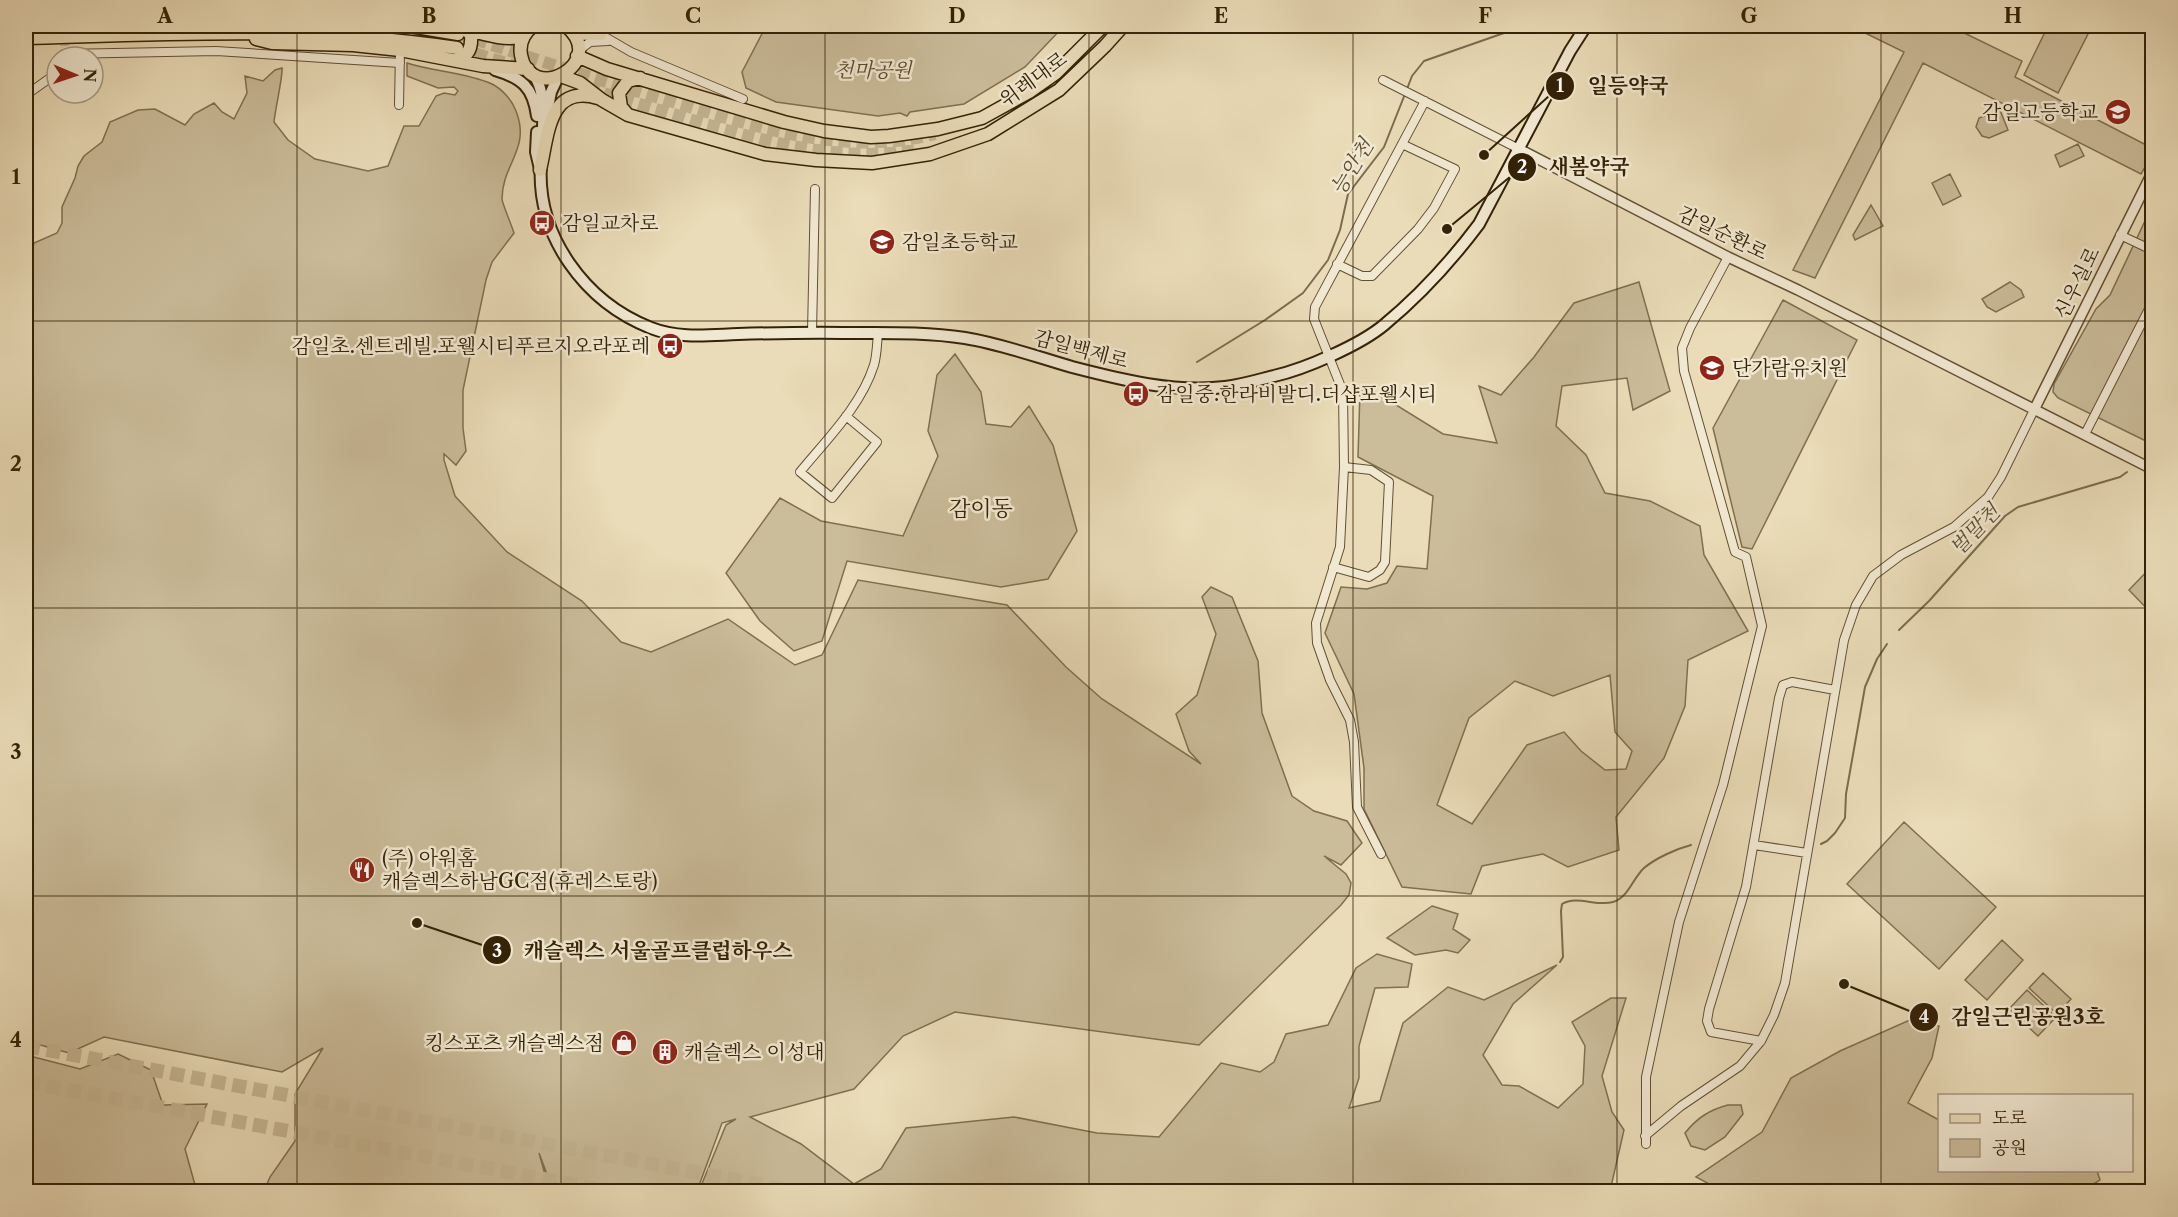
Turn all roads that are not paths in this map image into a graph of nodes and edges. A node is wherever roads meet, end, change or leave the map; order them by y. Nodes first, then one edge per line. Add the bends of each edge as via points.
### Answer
1 (410, 26) edge
2 (1103, 26) edge
3 (1123, 26) edge
4 (1586, 26) edge
5 (459, 29) edge
6 (526, 29) edge
7 (570, 29) edge
8 (226, 33) junction
9 (599, 34) edge
10 (26, 38) edge
11 (400, 50) junction
12 (105, 53) edge
13 (578, 53) junction
14 (456, 54) junction
15 (400, 63) junction
16 (483, 66) junction
17 (529, 70) junction
18 (560, 76) junction
19 (641, 78) junction
20 (1383, 80) dead end
21 (45, 82) edge
22 (26, 95) edge
23 (743, 99) dead end
24 (602, 100) junction
25 (1425, 100) junction
26 (399, 105) dead end
27 (628, 115) junction
28 (544, 117) junction
29 (1402, 144) junction
30 (1519, 149) junction
31 (540, 170) junction
32 (2152, 173) edge
33 (815, 189) dead end
34 (2121, 234) junction
35 (2152, 250) edge
36 (1728, 257) junction
37 (1337, 264) junction
38 (2152, 303) edge
39 (812, 333) junction
40 (878, 333) junction
41 (1330, 356) junction
42 (2034, 410) junction
43 (846, 417) junction
44 (2085, 434) junction
45 (1344, 468) junction
46 (2152, 469) edge
47 (1334, 567) junction
48 (1835, 690) junction
49 (1754, 845) junction
50 (1807, 853) junction
51 (1381, 854) dead end
52 (1761, 1041) junction

1 - 5 main road
2 - 19 main road, 위례대로 via 1056,73 1029,92 982,118 916,133 871,137 824,130 784,122
3 - 27 main road, 위례대로 via 1059,90 988,134 930,154 872,163 765,154
4 - 30 main road, 감일백제로
5 - 6 main road via 519,38
5 - 14 main road via 471,35 470,50 465,56
6 - 17 main road via 520,51
7 - 9 main road
7 - 13 main road
8 - 10 main road
8 - 11 main road via 272,43
8 - 14 main road via 406,40
9 - 13 street
9 - 23 street
11 - 14 main road
11 - 15 street
12 - 15 street via 216,51
13 - 18 main road via 572,67
13 - 19 main road, 위례대로 via 607,69
14 - 16 main road, 위례대로
15 - 26 street
16 - 17 main road, 위례대로
16 - 31 main road via 520,79 532,95 538,120 536,152
17 - 18 main road, 위례대로 via 544,78
17 - 28 main road via 539,82
18 - 24 main road, 위례대로 via 580,83
18 - 28 main road via 554,83
19 - 27 main road via 628,81 619,93 621,107
20 - 25 street, 감일순환로
21 - 22 street
24 - 27 main road, 위례대로
24 - 31 main road via 581,95 561,103 552,116
25 - 29 street
25 - 30 street, 감일순환로
28 - 31 main road, 감일백제로
29 - 37 street
29 - 37 street via 1455,169 1434,208 1372,276 1362,276
30 - 36 street, 감일순환로
30 - 41 main road, 감일백제로 via 1479,224 1461,248 1382,327
31 - 39 main road, 감일백제로 via 546,216 554,236 569,264 611,307 651,328 693,336
32 - 34 street, 신우실로
33 - 39 street
34 - 35 street
34 - 42 street, 신우실로
36 - 42 street, 감일순환로
36 - 52 street via 1682,348 1684,371 1735,552 1746,557 1762,626 1723,785 1679,922 1646,1077 1645,1140 1681,1106 1740,1066
37 - 41 street via 1315,307 1314,319
38 - 44 street
39 - 40 main road, 감일백제로
40 - 41 main road, 감일백제로 via 965,338 1137,382 1191,388 1226,387 1278,375
40 - 43 street via 875,363
41 - 45 street via 1343,392
42 - 44 street, 감일순환로
42 - 48 street via 1988,497 1954,527 1901,555 1873,576 1847,631
43 - 43 street via 800,472 832,498 877,442
44 - 46 street, 감일순환로
45 - 47 street via 1340,547
45 - 47 street via 1371,470 1389,482 1385,562 1369,577
47 - 51 street via 1316,622 1317,643 1350,720 1357,807
48 - 49 street via 1792,682 1783,685
48 - 50 street
49 - 50 street
49 - 52 street via 1707,1021 1711,1032
50 - 52 street via 1785,983

